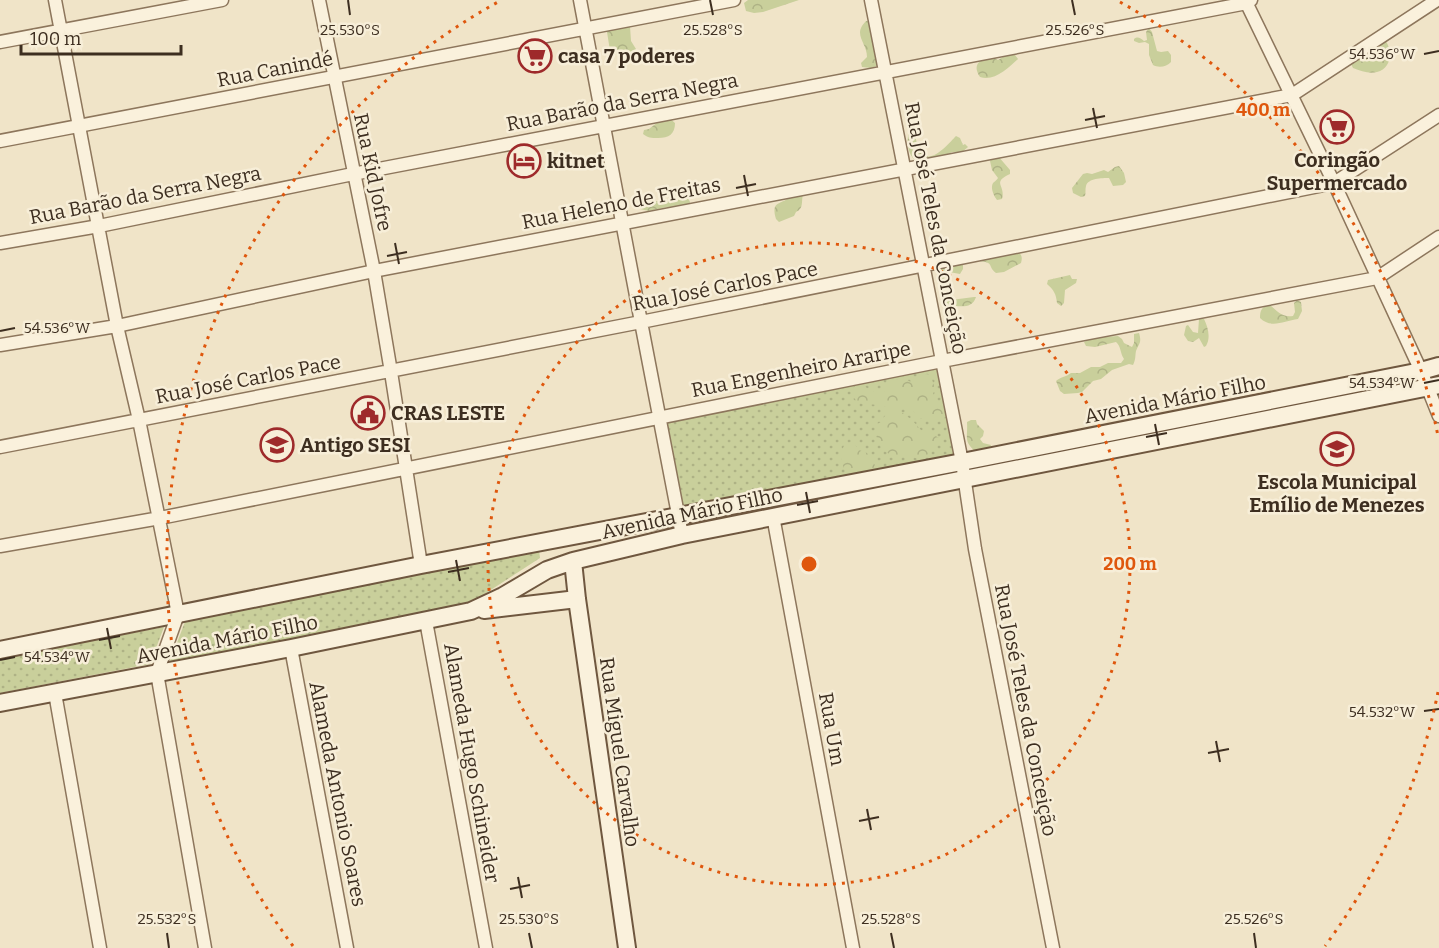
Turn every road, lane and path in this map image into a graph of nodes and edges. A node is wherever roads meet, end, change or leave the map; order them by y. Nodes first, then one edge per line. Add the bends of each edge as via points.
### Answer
1 (55, 0) edge
2 (222, 0) edge
3 (319, 0) edge
4 (580, 0) edge
5 (734, 0) edge
6 (871, 0) edge
7 (1437, 0) edge
8 (1248, 1) edge
9 (585, 29) junction
10 (62, 31) junction
11 (0, 42) edge
12 (885, 72) junction
13 (334, 77) junction
14 (1292, 95) junction
15 (1439, 115) edge
16 (79, 126) junction
17 (604, 126) junction
18 (0, 141) edge
19 (904, 169) junction
20 (353, 174) junction
21 (1334, 183) junction
22 (622, 223) junction
23 (99, 226) junction
24 (1439, 237) edge
25 (0, 243) edge
26 (924, 266) junction
27 (374, 271) junction
28 (1377, 278) junction
29 (641, 322) junction
30 (117, 326) junction
31 (0, 345) edge
32 (942, 361) junction
33 (1439, 366) edge
34 (1421, 371) junction
35 (391, 372) junction
36 (1433, 386) edge
37 (1439, 416) edge
38 (659, 417) junction
39 (140, 420) junction
40 (0, 447) edge
41 (407, 468) junction
42 (963, 471) junction
43 (678, 515) junction
44 (773, 516) junction
45 (160, 518) junction
46 (682, 535) junction
47 (0, 546) edge
48 (573, 561) junction
49 (421, 565) junction
50 (577, 599) junction
51 (471, 611) junction
52 (178, 614) junction
53 (426, 621) junction
54 (291, 648) junction
55 (0, 650) edge
56 (157, 673) junction
57 (55, 693) junction
58 (0, 703) edge
59 (100, 948) edge
60 (205, 948) edge
61 (347, 948) edge
62 (486, 948) edge
63 (627, 948) edge
64 (853, 948) edge
65 (1053, 948) edge

1 - 10 street
2 - 10 street
3 - 13 street, Rua Kid Jofre
4 - 9 street
5 - 9 street, Rua Canindé
6 - 12 street, Rua José Teles da Conceição
7 - 14 street, Rua Heleno de Freitas
8 - 12 street, Rua Barão da Serra Negra
8 - 14 street
9 - 13 street, Rua Canindé
9 - 17 street
10 - 11 street
10 - 16 street
12 - 17 street, Rua Barão da Serra Negra
12 - 19 street, Rua José Teles da Conceição
13 - 16 street, Rua Canindé
13 - 20 street, Rua Kid Jofre
14 - 19 street, Rua Heleno de Freitas
14 - 21 street
15 - 21 street, Rua José Carlos Pace
16 - 18 street, Rua Canindé
16 - 23 street
17 - 20 street, Rua Barão da Serra Negra
17 - 22 street
19 - 22 street, Rua Heleno de Freitas
19 - 26 street, Rua José Teles da Conceição
20 - 23 street, Rua Barão da Serra Negra
20 - 27 street, Rua Kid Jofre
21 - 26 street, Rua José Carlos Pace
21 - 28 street
22 - 27 street, Rua Heleno de Freitas
22 - 29 street
23 - 25 street, Rua Barão da Serra Negra
23 - 30 street
24 - 28 street, Rua Engenheiro Araripe
26 - 29 street, Rua José Carlos Pace
26 - 32 street, Rua José Teles da Conceição
27 - 30 street, Rua Heleno de Freitas
27 - 35 street, Rua Kid Jofre
28 - 32 street, Rua Engenheiro Araripe
28 - 34 street
29 - 35 street, Rua José Carlos Pace
29 - 38 street
30 - 31 street, Rua Heleno de Freitas
30 - 39 street
32 - 38 street, Rua Engenheiro Araripe
32 - 42 street, Rua José Teles da Conceição
33 - 34 main road, Avenida Mário Filho
34 - 36 street
34 - 42 main road, Avenida Mário Filho
35 - 39 street, Rua José Carlos Pace
35 - 41 street, Rua Kid Jofre
36 - 37 street
36 - 42 main road, Avenida Mário Filho
38 - 41 street, Rua Engenheiro Araripe
38 - 43 street
39 - 40 street, Rua José Carlos Pace
39 - 45 street
41 - 45 street, Rua Engenheiro Araripe
41 - 49 street, Rua Kid Jofre
42 - 43 main road, Avenida Mário Filho
42 - 44 main road, Avenida Mário Filho
42 - 65 street, Rua José Teles da Conceição
43 - 46 street
43 - 49 main road, Avenida Mário Filho
44 - 46 main road, Avenida Mário Filho
44 - 64 street, Rua Um
45 - 47 street, Rua Engenheiro Araripe
45 - 52 street
46 - 48 main road, Avenida Mário Filho
48 - 50 main road, Rua Miguel Carvalho
48 - 51 main road, Avenida Mário Filho via 547,570
49 - 52 main road, Avenida Mário Filho
50 - 51 main road
50 - 63 main road, Rua Miguel Carvalho
51 - 53 main road, Avenida Mário Filho
52 - 55 main road, Avenida Mário Filho
52 - 56 street
53 - 54 main road, Avenida Mário Filho
53 - 62 street, Alameda Hugo Schineider
54 - 56 main road, Avenida Mário Filho
54 - 61 street, Alameda Antonio Soares
56 - 57 main road, Avenida Mário Filho
56 - 60 street
57 - 58 main road, Avenida Mário Filho
57 - 59 street

